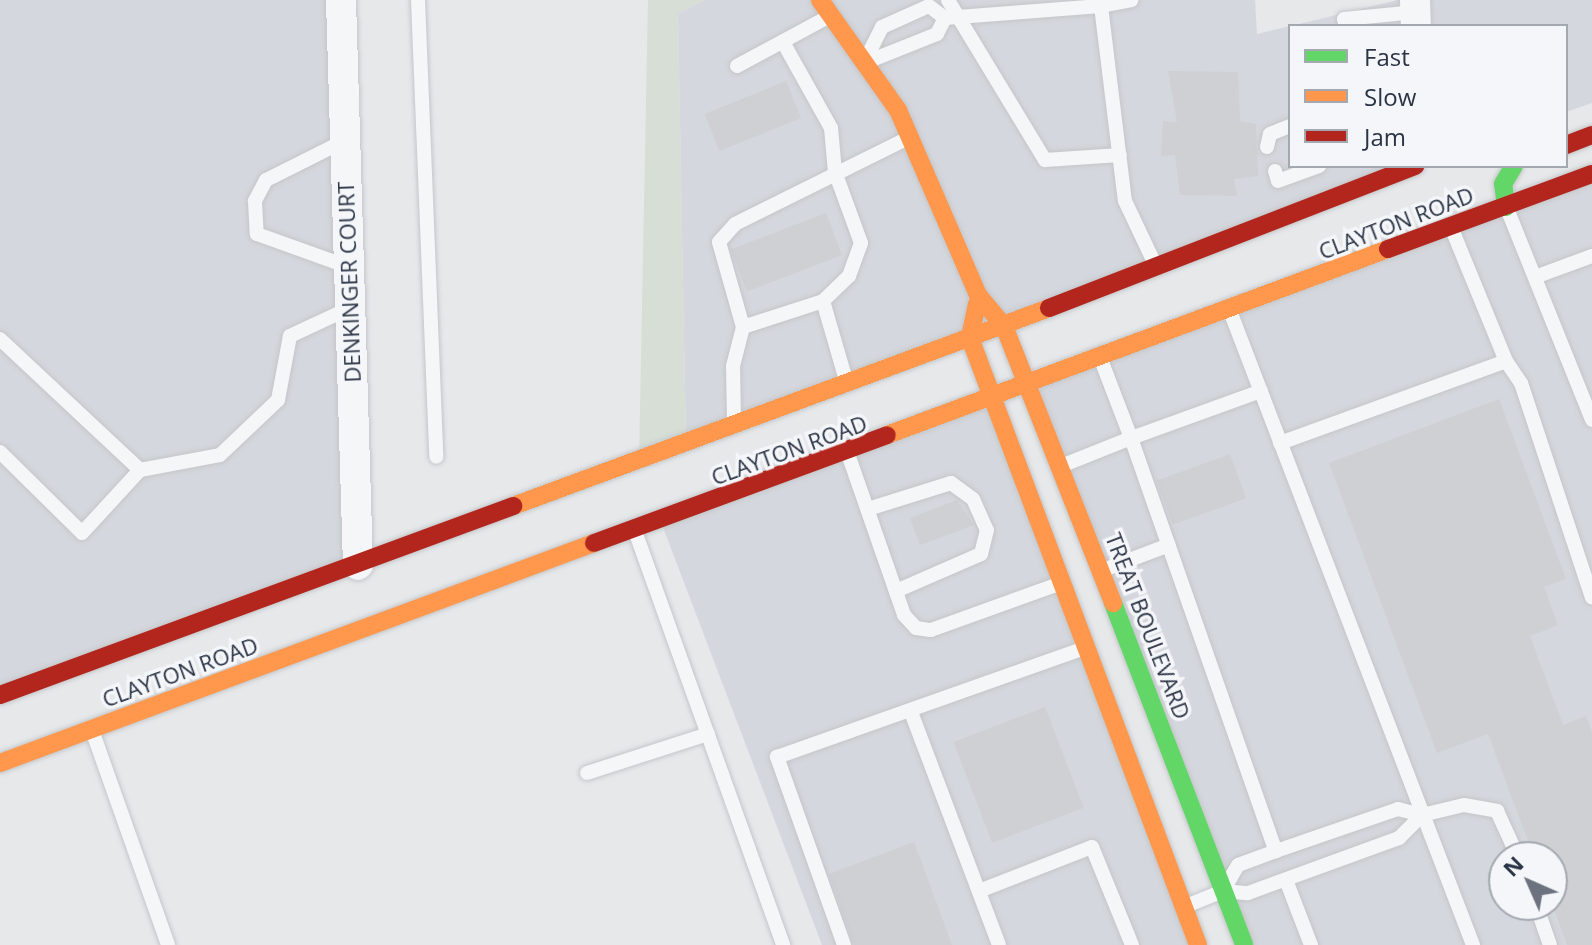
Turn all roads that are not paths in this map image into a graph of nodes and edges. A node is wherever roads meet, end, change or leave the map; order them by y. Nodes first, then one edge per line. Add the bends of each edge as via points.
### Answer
1 (341, 0) edge
2 (418, 0) edge
3 (820, 0) edge
4 (948, 0) edge
5 (1131, 0) edge
6 (1101, 6) junction
7 (1416, 13) edge
8 (830, 17) junction
9 (952, 18) junction
10 (1345, 24) edge
11 (783, 42) junction
12 (864, 63) junction
13 (737, 66) dead end
14 (1286, 132) edge
15 (1592, 135) edge
16 (911, 136) junction
17 (345, 141) junction
18 (1568, 144) edge
19 (1267, 147) dead end
20 (1120, 155) junction
21 (1410, 168) edge
22 (1513, 168) edge
23 (1305, 169) edge
24 (1275, 171) dead end
25 (835, 172) junction
26 (1592, 174) edge
27 (1320, 203) junction
28 (1506, 207) junction
29 (1451, 228) junction
30 (1592, 256) edge
31 (349, 267) junction
32 (1156, 267) junction
33 (1535, 277) junction
34 (978, 295) junction
35 (823, 301) junction
36 (350, 308) junction
37 (1230, 311) junction
38 (1004, 326) junction
39 (743, 327) junction
40 (970, 338) junction
41 (0, 339) edge
42 (1101, 360) junction
43 (1506, 361) junction
44 (847, 384) junction
45 (1031, 387) junction
46 (1261, 391) junction
47 (1588, 399) edge
48 (992, 401) junction
49 (1592, 420) edge
50 (734, 426) junction
51 (1131, 438) junction
52 (1280, 443) junction
53 (0, 452) edge
54 (848, 453) junction
55 (436, 457) dead end
56 (1061, 465) junction
57 (140, 470) junction
58 (868, 509) junction
59 (635, 531) junction
60 (1169, 545) junction
61 (1101, 571) junction
62 (354, 578) junction
63 (1062, 583) junction
64 (896, 591) junction
65 (1592, 598) edge
66 (1086, 648) junction
67 (129, 691) dead end
68 (0, 695) edge
69 (911, 712) junction
70 (92, 729) junction
71 (708, 734) junction
72 (0, 763) edge
73 (587, 773) dead end
74 (1422, 815) junction
75 (1511, 841) edge
76 (1276, 851) junction
77 (1286, 880) junction
78 (979, 891) junction
79 (1223, 891) junction
80 (1184, 907) junction
81 (1542, 921) edge
82 (168, 945) edge
83 (783, 945) edge
84 (844, 945) edge
85 (999, 945) edge
86 (1132, 945) edge
87 (1198, 945) edge
88 (1244, 945) edge
89 (1311, 945) edge
90 (1473, 945) edge
91 (1550, 945) edge

1 - 17 street, DENKINGER COURT
2 - 55 lane
3 - 8 main road, TREAT BOULEVARD
4 - 9 lane
5 - 6 lane
6 - 9 lane
6 - 20 lane
7 - 10 lane via 1344,19
8 - 11 lane
8 - 12 main road, TREAT BOULEVARD
9 - 12 lane via 937,34
9 - 12 lane via 929,6 882,27
9 - 20 lane via 1045,160
11 - 13 lane
11 - 25 lane via 831,128
12 - 16 main road, TREAT BOULEVARD
14 - 19 lane via 1270,134
15 - 18 main road
16 - 25 lane
16 - 34 main road, TREAT BOULEVARD
17 - 31 street, DENKINGER COURT
17 - 31 lane via 266,180 255,201 257,234
20 - 32 lane via 1125,201
21 - 27 main road, CLAYTON ROAD
22 - 28 main road via 1503,184
23 - 24 lane via 1278,181
23 - 27 lane
25 - 35 lane via 861,243 849,276
25 - 39 lane via 735,224 719,242
26 - 28 main road, CLAYTON ROAD
27 - 32 main road, CLAYTON ROAD
28 - 29 main road, CLAYTON ROAD
28 - 33 lane
29 - 37 main road, CLAYTON ROAD
29 - 43 lane
30 - 33 lane
31 - 36 street, DENKINGER COURT
32 - 38 main road, CLAYTON ROAD
33 - 47 lane
34 - 38 main road, TREAT BOULEVARD
34 - 40 main road
35 - 39 lane
35 - 44 lane
36 - 57 lane via 290,336 278,400 220,455
36 - 62 street, DENKINGER COURT
37 - 42 main road, CLAYTON ROAD
37 - 46 lane
38 - 40 main road, CLAYTON ROAD
38 - 45 main road, TREAT BOULEVARD
39 - 50 lane via 733,366
40 - 44 main road, CLAYTON ROAD
40 - 48 main road
41 - 57 lane
42 - 45 main road, CLAYTON ROAD
42 - 51 lane
43 - 52 lane
43 - 65 lane via 1521,383
44 - 50 main road, CLAYTON ROAD
45 - 48 main road, CLAYTON ROAD
45 - 56 main road, TREAT BOULEVARD
46 - 51 lane
46 - 52 lane
47 - 49 lane
48 - 54 main road, CLAYTON ROAD
48 - 63 main road
50 - 62 main road, CLAYTON ROAD
51 - 56 lane
51 - 60 lane
52 - 74 lane
53 - 57 lane via 82,533
54 - 58 lane
54 - 59 main road, CLAYTON ROAD
56 - 61 main road, TREAT BOULEVARD
58 - 64 lane
58 - 64 lane via 951,483 973,499 987,530 981,554
59 - 70 main road, CLAYTON ROAD
59 - 71 lane
60 - 61 lane
60 - 76 lane
61 - 79 main road, TREAT BOULEVARD
62 - 68 main road, CLAYTON ROAD
63 - 64 lane via 931,630 916,628
63 - 66 main road
66 - 69 lane
66 - 80 main road
67 - 70 main road
69 - 78 lane
69 - 84 lane via 777,757
70 - 72 main road, CLAYTON ROAD
70 - 82 lane
71 - 73 lane
71 - 83 lane
74 - 75 lane via 1464,805 1497,811
74 - 76 lane via 1398,809
74 - 77 lane via 1399,838
74 - 90 lane
76 - 79 lane via 1238,865
77 - 79 lane via 1248,893
77 - 89 lane
78 - 85 lane
78 - 86 lane via 1092,847
79 - 80 lane
79 - 88 main road, TREAT BOULEVARD
80 - 87 main road
81 - 91 lane

